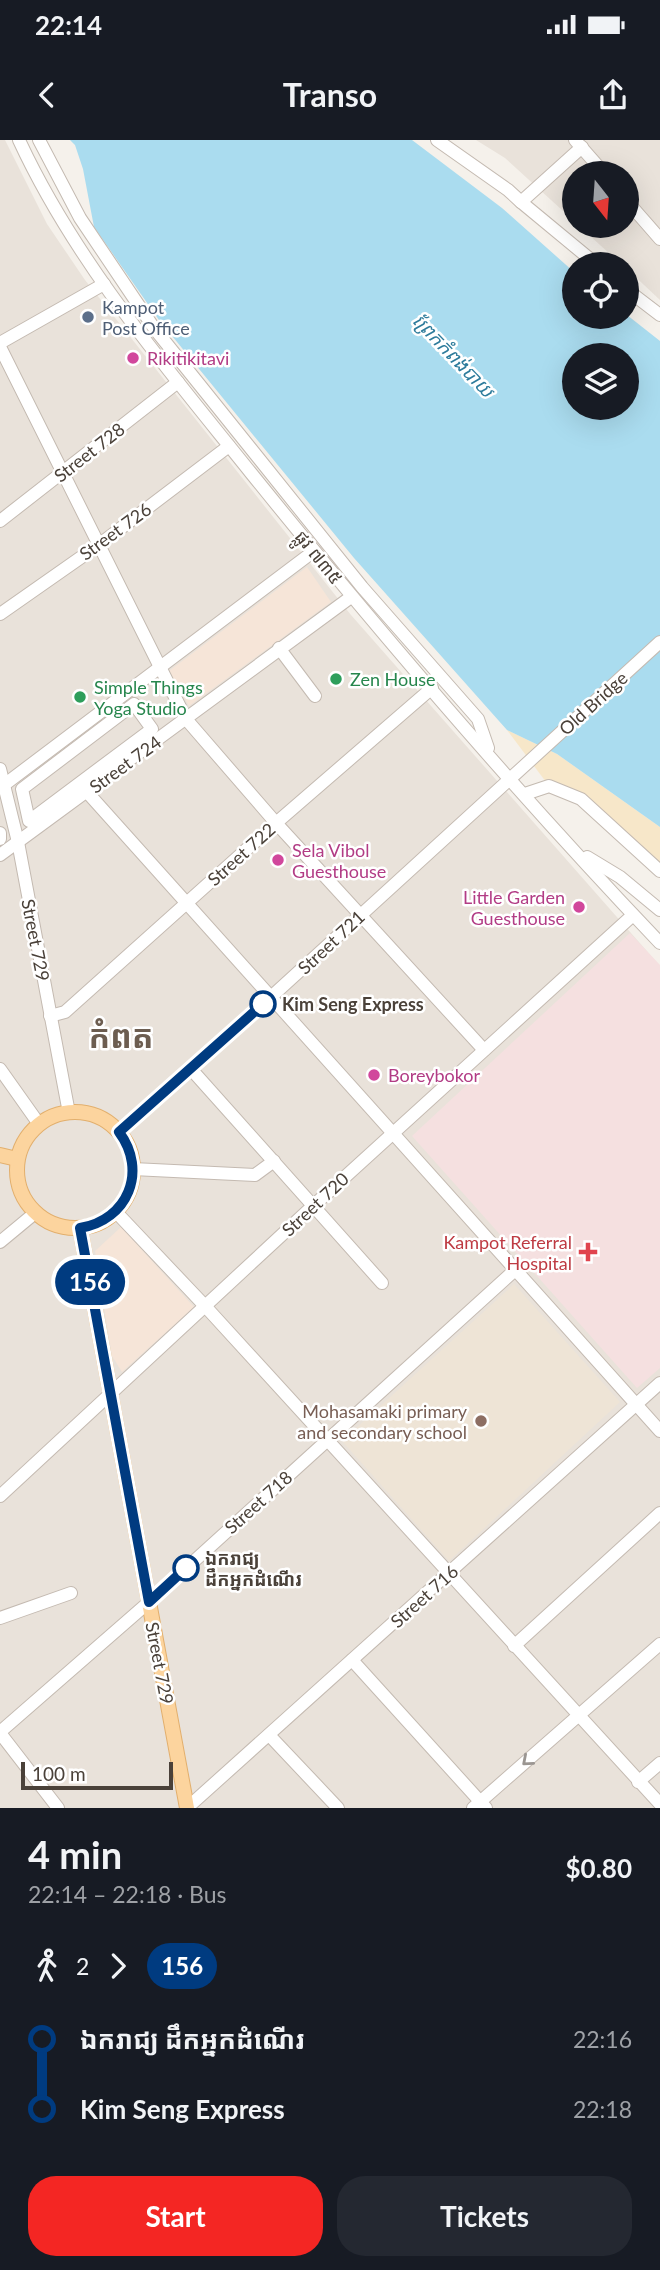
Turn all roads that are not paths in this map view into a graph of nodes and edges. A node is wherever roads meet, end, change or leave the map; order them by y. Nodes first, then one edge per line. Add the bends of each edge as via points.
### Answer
1 (19, 140) edge
2 (39, 140) edge
3 (437, 140) edge
4 (578, 144) edge
5 (593, 161) edge
6 (521, 202) junction
7 (639, 215) edge
8 (660, 239) edge
9 (581, 252) edge
10 (104, 284) junction
11 (639, 299) edge
12 (660, 314) edge
13 (0, 345) edge
14 (178, 382) junction
15 (229, 446) junction
16 (64, 473) junction
17 (0, 521) edge
18 (100, 544) junction
19 (314, 551) junction
20 (351, 597) junction
21 (0, 614) edge
22 (660, 642) edge
23 (279, 648) junction
24 (160, 667) junction
25 (432, 688) junction
26 (315, 696) dead end
27 (186, 719) junction
28 (152, 729) joint
29 (490, 755) junction
30 (0, 769) edge
31 (511, 779) junction
32 (2, 786) edge
33 (88, 792) junction
34 (525, 794) junction
35 (276, 823) junction
36 (0, 833) edge
37 (0, 839) edge
38 (18, 842) junction
39 (575, 850) junction
40 (0, 855) edge
41 (660, 871) edge
42 (187, 903) junction
43 (660, 910) edge
44 (360, 915) junction
45 (633, 915) junction
46 (660, 943) edge
47 (271, 997) junction
48 (50, 1016) junction
49 (484, 1050) junction
50 (0, 1069) edge
51 (191, 1069) junction
52 (69, 1113) junction
53 (39, 1124) junction
54 (119, 1132) junction
55 (394, 1132) junction
56 (0, 1155) edge
57 (18, 1159) junction
58 (274, 1161) junction
59 (133, 1169) junction
60 (313, 1206) junction
61 (116, 1212) junction
62 (35, 1213) junction
63 (80, 1228) junction
64 (0, 1242) edge
65 (515, 1270) junction
66 (382, 1283) dead end
67 (205, 1306) junction
68 (660, 1383) edge
69 (110, 1395) junction
70 (636, 1404) junction
71 (660, 1431) edge
72 (327, 1439) junction
73 (0, 1496) edge
74 (660, 1513) edge
75 (448, 1574) junction
76 (71, 1593) dead end
77 (149, 1602) junction
78 (0, 1618) edge
79 (660, 1644) edge
80 (514, 1646) junction
81 (352, 1660) junction
82 (578, 1716) junction
83 (0, 1732) edge
84 (270, 1735) junction
85 (660, 1763) edge
86 (638, 1782) junction
87 (660, 1804) edge
88 (480, 1806) edge
89 (58, 1808) edge
90 (187, 1808) edge
91 (338, 1808) edge

1 - 10 street, ផ្លូវ ៧៣៥ via 65,228
2 - 29 street via 80,218 154,328 362,587 478,719
3 - 6 street
4 - 5 street
4 - 6 street
6 - 9 street
7 - 8 street
10 - 13 street
10 - 14 street, ផ្លូវ ៧៣៥
11 - 12 street
13 - 16 street
14 - 15 street, ផ្លូវ ៧៣៥
14 - 16 street, Street 728
15 - 18 street, Street 726
15 - 19 street, ផ្លូវ ៧៣៥
16 - 17 street, Street 728
16 - 18 street
18 - 21 street, Street 726
18 - 24 street
19 - 20 street, ផ្លូវ ៧៣៥
19 - 24 street
20 - 23 street, Street 724
20 - 25 street, ផ្លូវ ៧៣៥
22 - 31 street, Old Bridge
23 - 26 street
23 - 27 street, Street 724
24 - 27 street
24 - 32 street
25 - 29 street, ផ្លូវ ៧៣៥
25 - 35 street, Street 722
27 - 33 street, Street 724
27 - 35 street
28 - 28 street via 134,704 22,789 29,821
29 - 31 street, ផ្លូវ ៧៣៥
30 - 32 street, Street 729
31 - 34 street, ផ្លូវ ៧៣៥
31 - 44 street, Street 721
32 - 38 street, Street 729
33 - 38 street, Street 724
33 - 42 street
34 - 39 street, ផ្លូវ ៧៣៥
34 - 41 street via 549,786 581,799
35 - 42 street, Street 722
35 - 44 street
36 - 37 street
38 - 40 street, Street 724
38 - 48 street, Street 729
39 - 43 street via 620,877
39 - 45 street, ផ្លូវ ៧៣៥
42 - 47 street
42 - 48 street, Street 722 via 65,1012
44 - 47 street, Street 721
44 - 49 street
45 - 46 street, ផ្លូវ ៧៣៥
45 - 49 street, Street 720
47 - 51 street, Street 721
47 - 55 street
48 - 52 street, Street 729
49 - 55 street, Street 720
50 - 53 street
51 - 54 street, Street 721
51 - 58 street
52 - 53 main road
52 - 54 main road via 91,1114
53 - 57 main road via 24,1142
54 - 59 main road via 130,1151
55 - 60 street, Street 720
55 - 65 street
56 - 57 main road
57 - 62 main road via 19,1186
58 - 59 street via 255,1175
58 - 60 street
59 - 61 main road via 131,1187
60 - 66 street
60 - 67 street, Street 720
61 - 63 main road
61 - 67 street
62 - 63 main road via 56,1225
62 - 64 street
63 - 69 main road, Street 729
65 - 70 street
65 - 72 street, Street 718
67 - 69 street, Street 720
67 - 72 street
68 - 70 street, Street 716
69 - 73 street, Street 720
69 - 77 main road, Street 729
70 - 71 street
70 - 75 street, Street 716
72 - 75 street
72 - 77 street, Street 718
74 - 80 street
75 - 80 street
75 - 81 street, Street 716
76 - 78 street
77 - 83 street, Street 718
77 - 90 main road, Street 729
79 - 82 street
80 - 82 street
81 - 84 street, Street 716
81 - 88 street
82 - 86 street
82 -> 88 street
83 - 89 street
84 - 90 street, Street 716
84 - 91 street
85 - 86 street
86 - 87 street

